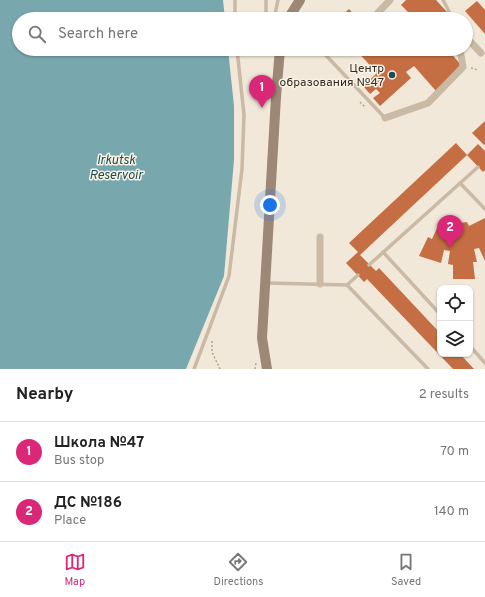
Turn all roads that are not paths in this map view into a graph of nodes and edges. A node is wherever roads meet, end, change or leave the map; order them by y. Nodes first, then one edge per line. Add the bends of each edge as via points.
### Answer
1 (235, 0) edge
2 (266, 0) edge
3 (278, 0) edge
4 (300, 0) edge
5 (390, 0) edge
6 (443, 0) edge
7 (235, 12) edge
8 (266, 12) edge
9 (275, 12) edge
10 (292, 12) edge
11 (379, 12) edge
12 (449, 12) edge
13 (473, 44) edge
14 (481, 53) dead end
15 (237, 56) edge
16 (278, 56) edge
17 (327, 56) edge
18 (461, 56) edge
19 (385, 118) joint
20 (478, 167) dead end
21 (460, 183) junction
22 (485, 209) edge
23 (320, 237) dead end
24 (383, 252) junction
25 (369, 265) dead end
26 (358, 275) dead end
27 (266, 283) junction
28 (320, 284) junction
29 (347, 285) junction
30 (437, 311) edge
31 (473, 349) edge
32 (485, 363) edge
33 (194, 369) edge
34 (266, 369) edge
35 (428, 369) edge

1 - 7 lane
2 - 8 lane
3 - 9 lane
4 - 10 street
5 - 11 street
6 - 12 lane
13 - 14 street
15 - 33 lane via 244,114 242,169 230,276
16 - 27 street
17 - 19 lane
18 - 19 street via 463,67 428,103
20 - 21 lane
21 - 22 lane
21 - 24 lane
23 - 28 street
24 - 25 lane
24 - 30 lane
26 - 29 lane
27 - 28 lane
27 - 34 street via 262,338
28 - 29 lane
29 - 35 lane
31 - 32 lane

